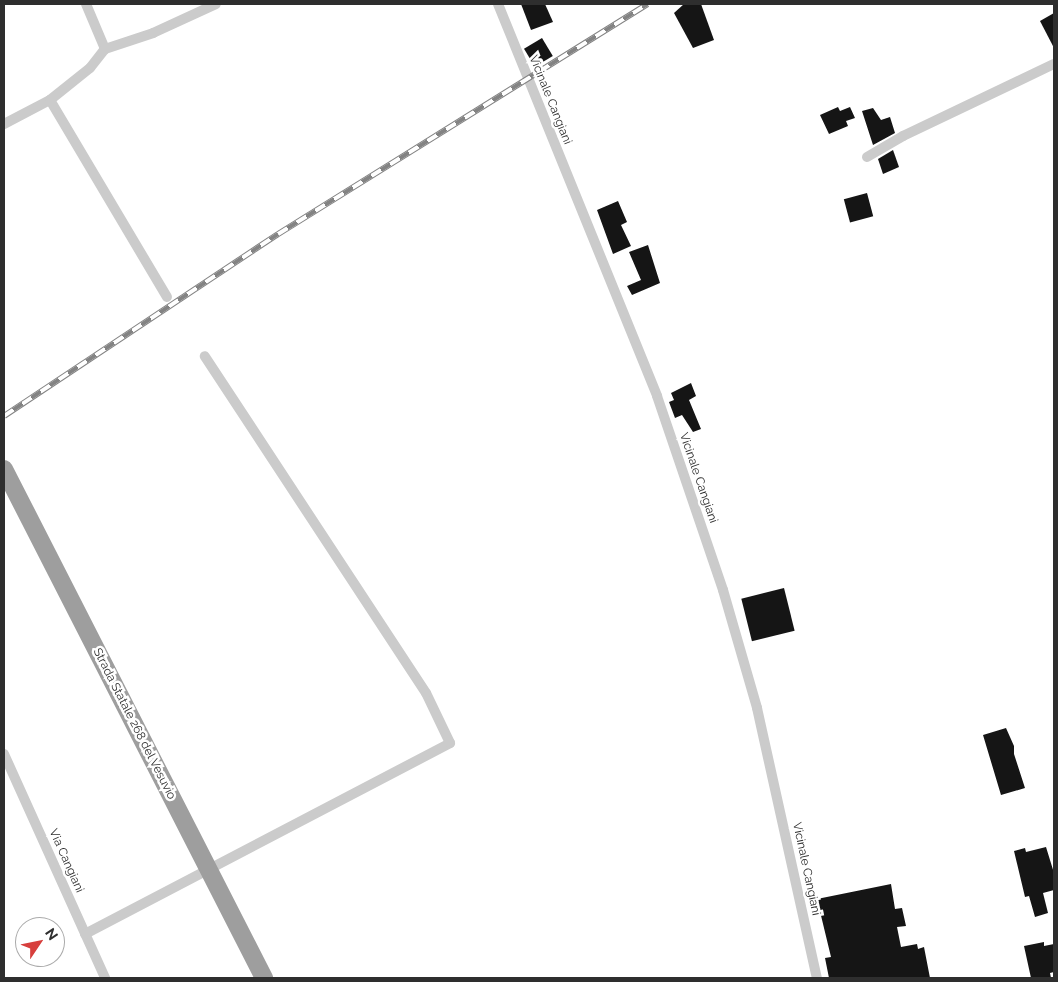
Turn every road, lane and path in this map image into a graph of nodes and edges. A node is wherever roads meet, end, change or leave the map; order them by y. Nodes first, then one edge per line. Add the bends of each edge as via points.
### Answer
1 (86, 4) edge
2 (216, 4) edge
3 (498, 4) edge
4 (105, 48) junction
5 (1054, 64) edge
6 (50, 100) junction
7 (4, 124) edge
8 (867, 157) dead end
9 (167, 297) dead end
10 (205, 356) dead end
11 (4, 469) edge
12 (4, 754) edge
13 (85, 934) junction
14 (105, 978) edge
15 (264, 978) edge
16 (817, 978) edge

1 - 4 street
2 - 4 street via 153,34
3 - 16 street, Vicinale Cangiani via 657,396 723,590 757,708
4 - 6 street via 90,68
5 - 8 street via 903,136
6 - 7 street
6 - 9 street
10 - 13 street via 426,693 450,743
11 - 15 highway, Strada Statale 268 del Vesuvio, bridge
12 - 13 street, Via Cangiani
13 - 14 street, Via Cangiani

